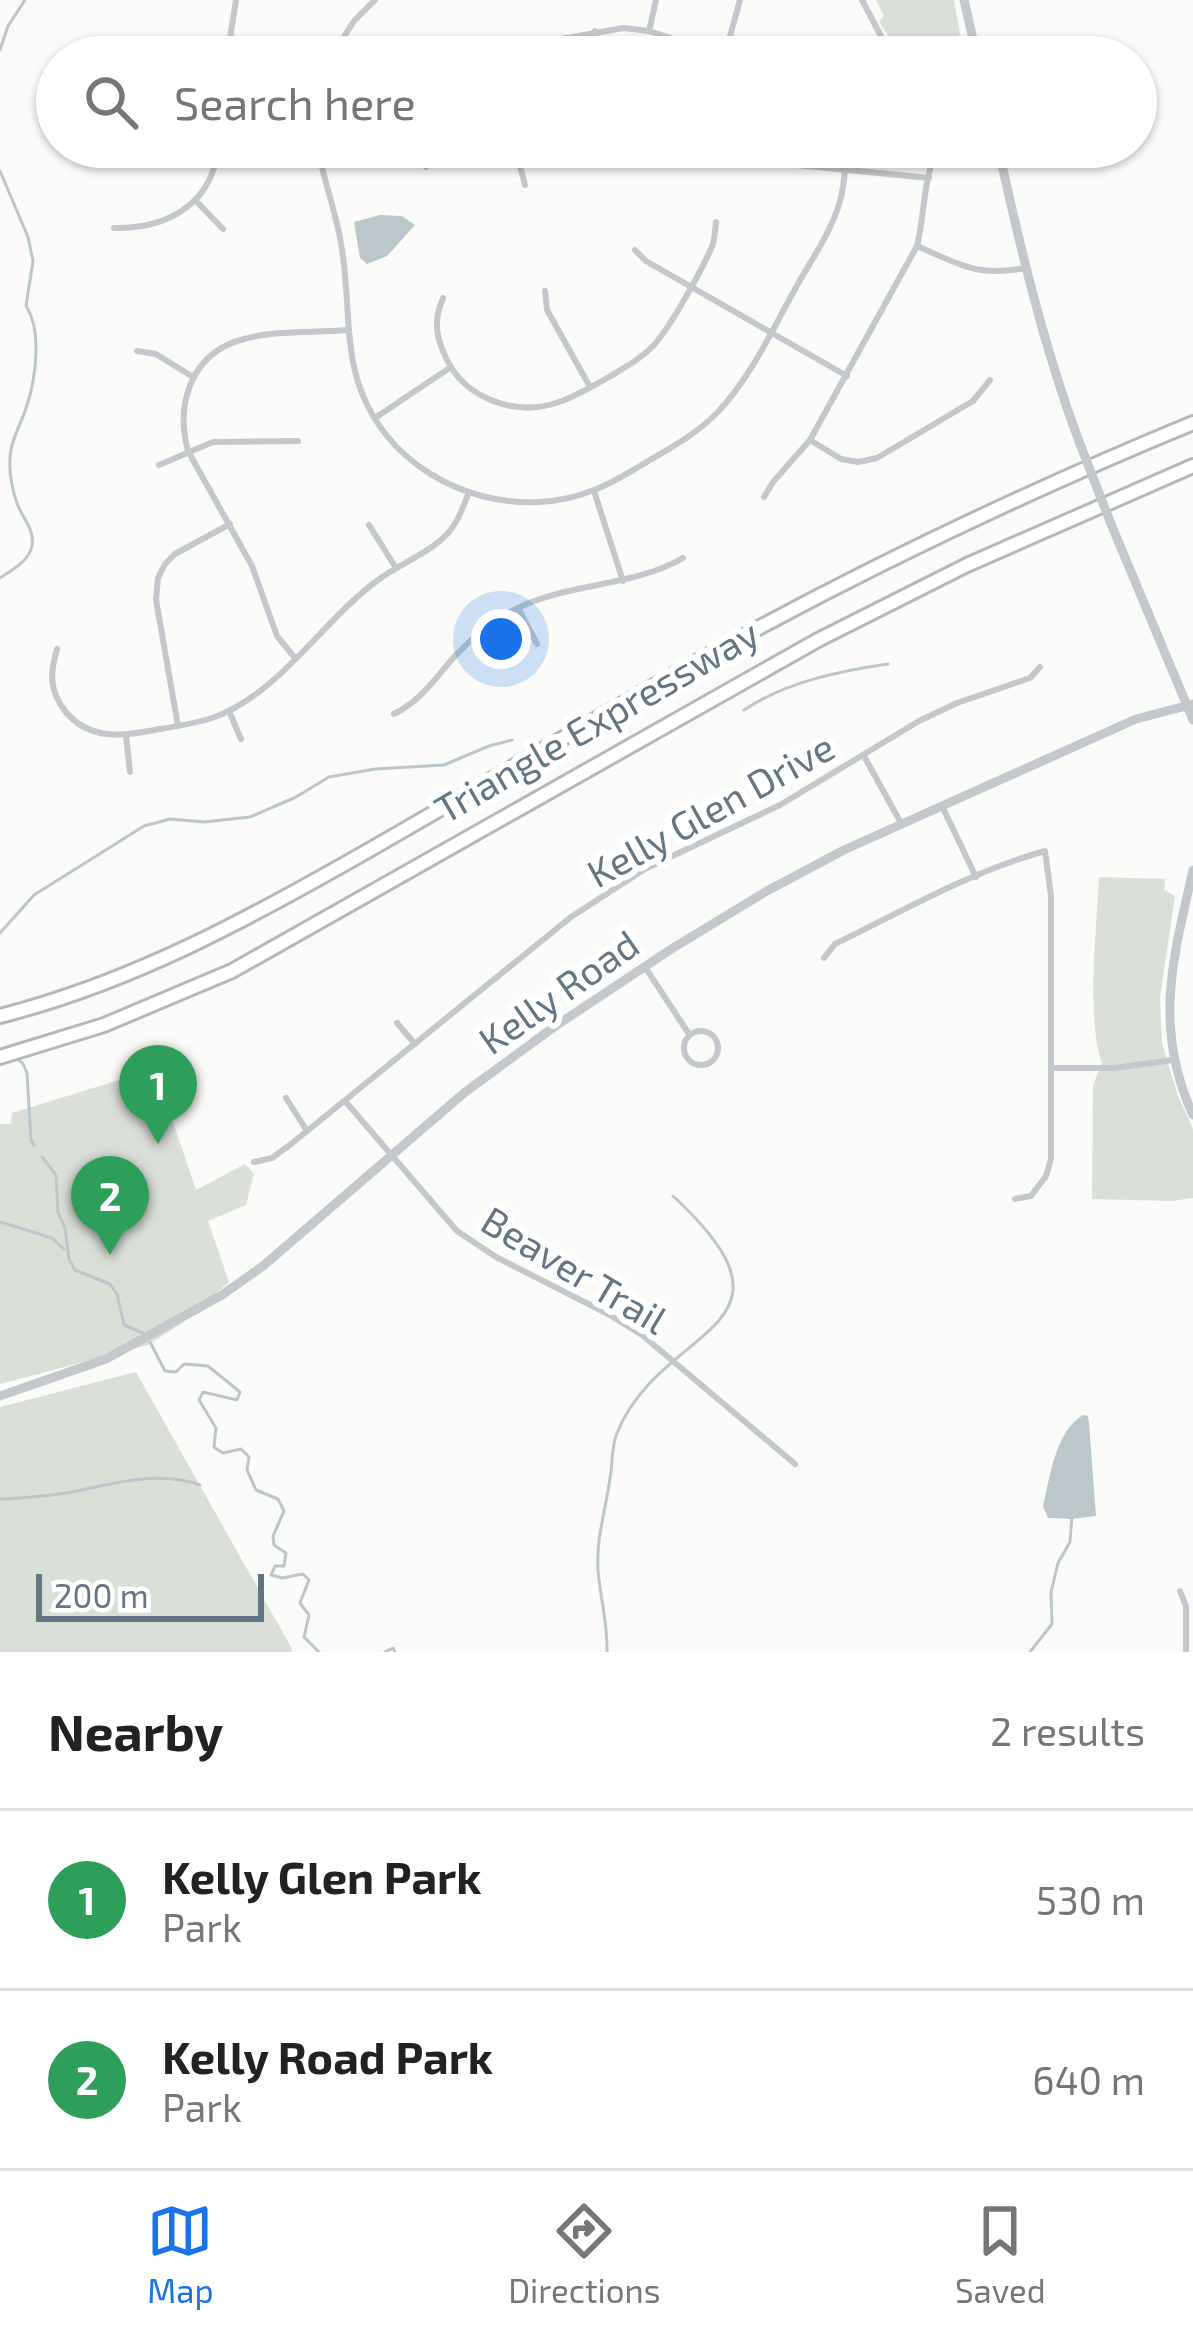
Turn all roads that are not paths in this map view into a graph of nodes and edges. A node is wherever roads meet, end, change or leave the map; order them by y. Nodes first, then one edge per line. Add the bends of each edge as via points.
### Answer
1 (236, 0) edge
2 (375, 0) edge
3 (656, 0) edge
4 (740, 0) edge
5 (862, 0) edge
6 (964, 0) edge
7 (595, 31) junction
8 (649, 31) junction
9 (231, 36) edge
10 (344, 36) edge
11 (575, 36) edge
12 (596, 36) edge
13 (664, 36) edge
14 (731, 36) edge
15 (881, 36) edge
16 (972, 36) edge
17 (213, 168) edge
18 (323, 168) edge
19 (521, 168) edge
20 (825, 168) edge
21 (931, 168) edge
22 (1003, 168) edge
23 (845, 170) junction
24 (929, 178) junction
25 (525, 185) dead end
26 (196, 201) junction
27 (716, 222) dead end
28 (114, 228) dead end
29 (223, 229) dead end
30 (917, 246) junction
31 (635, 250) dead end
32 (1026, 268) junction
33 (690, 286) junction
34 (545, 291) dead end
35 (443, 298) dead end
36 (347, 331) junction
37 (771, 332) junction
38 (137, 351) dead end
39 (451, 368) junction
40 (193, 376) junction
41 (847, 376) junction
42 (990, 380) dead end
43 (590, 387) junction
44 (376, 418) junction
45 (1193, 423) edge
46 (810, 440) junction
47 (298, 441) dead end
48 (188, 451) junction
49 (159, 465) dead end
50 (1193, 466) edge
51 (593, 490) junction
52 (469, 492) junction
53 (764, 497) dead end
54 (230, 524) junction
55 (369, 525) dead end
56 (683, 558) dead end
57 (396, 568) junction
58 (623, 580) junction
59 (518, 608) junction
60 (537, 644) dead end
61 (57, 649) dead end
62 (295, 658) junction
63 (1040, 667) dead end
64 (1190, 704) edge
65 (229, 711) junction
66 (394, 713) dead end
67 (1193, 719) edge
68 (178, 726) junction
69 (126, 736) junction
70 (242, 739) dead end
71 (864, 756) junction
72 (130, 772) dead end
73 (942, 806) junction
74 (902, 825) junction
75 (1193, 870) edge
76 (976, 877) junction
77 (824, 958) dead end
78 (645, 967) junction
79 (0, 1016) edge
80 (397, 1023) dead end
81 (690, 1035) junction
82 (415, 1044) junction
83 (0, 1057) edge
84 (1173, 1060) junction
85 (1051, 1067) junction
86 (286, 1098) dead end
87 (345, 1101) junction
88 (1193, 1115) edge
89 (307, 1130) junction
90 (391, 1154) junction
91 (254, 1162) dead end
92 (1015, 1199) dead end
93 (0, 1396) edge
94 (795, 1464) dead end
95 (1180, 1591) dead end
96 (1186, 1652) edge

1 - 9 street
2 - 10 street
3 - 8 street
4 - 14 street
5 - 15 street
6 - 16 street
7 - 8 street
7 - 11 street
7 - 12 street
8 - 13 street
17 - 26 street
18 - 36 street via 341,240
19 - 25 street
20 - 23 street
21 - 24 street
22 - 32 street
23 - 24 street
23 - 37 street via 829,230
24 - 30 street
26 - 28 street via 162,220
26 - 29 street
27 - 33 street
30 - 32 street via 978,272
30 - 41 street
31 - 33 street
32 - 64 street, bridge via 1080,444
33 - 37 street
33 - 43 street via 653,346
34 - 43 street via 547,310
35 - 39 street via 435,320
36 - 40 street via 244,339
36 - 44 street via 356,377
37 - 41 street
37 - 51 street via 713,417
38 - 40 street
39 - 43 street via 482,395 518,407 550,405
39 - 44 street
40 - 48 street via 182,408
41 - 46 street
42 - 46 street via 973,401 877,458 841,459
44 - 52 street via 412,460
45 - 79 highway, Triangle Expressway via 850,579 232,927 96,986
46 - 53 street
47 - 48 street via 222,441
48 - 49 street
48 - 54 street
50 - 83 highway, Triangle Expressway via 837,631 232,971
51 - 52 street via 534,502
51 - 58 street
52 - 57 street via 446,536
54 - 62 street via 277,636
54 - 68 street via 175,554 158,578
55 - 57 street
56 - 58 street
57 - 62 street
58 - 59 street
59 - 60 street
59 - 66 street via 476,635 414,703
61 - 69 street via 50,676 64,709 88,729
62 - 65 street
63 - 71 street, Kelly Glen Drive via 919,721
64 - 67 street
64 - 73 street, Kelly Road via 1136,718
65 - 68 street
65 - 70 street
68 - 69 street
69 - 72 street
71 - 74 street
71 - 82 street, Kelly Glen Drive via 604,895
73 - 74 street, Kelly Road
73 - 76 street
74 - 78 street, Kelly Road via 765,892
75 - 84 street via 1169,987
76 - 77 street via 835,944
76 - 85 street via 1045,851
78 - 81 street
78 - 90 street, Kelly Road
80 - 82 street
81 - 81 street via 688,1059 713,1061 716,1039
82 - 87 street, Kelly Glen Drive
84 - 85 street
84 - 88 street
85 - 92 street via 1051,1159 1031,1196
86 - 89 street
87 - 89 street, Kelly Glen Drive
87 - 90 street, Beaver Trail
89 - 91 street, Kelly Glen Drive
90 - 93 street, Kelly Road via 222,1295 106,1359
90 - 94 street, Beaver Trail via 458,1232 642,1335
95 - 96 street

